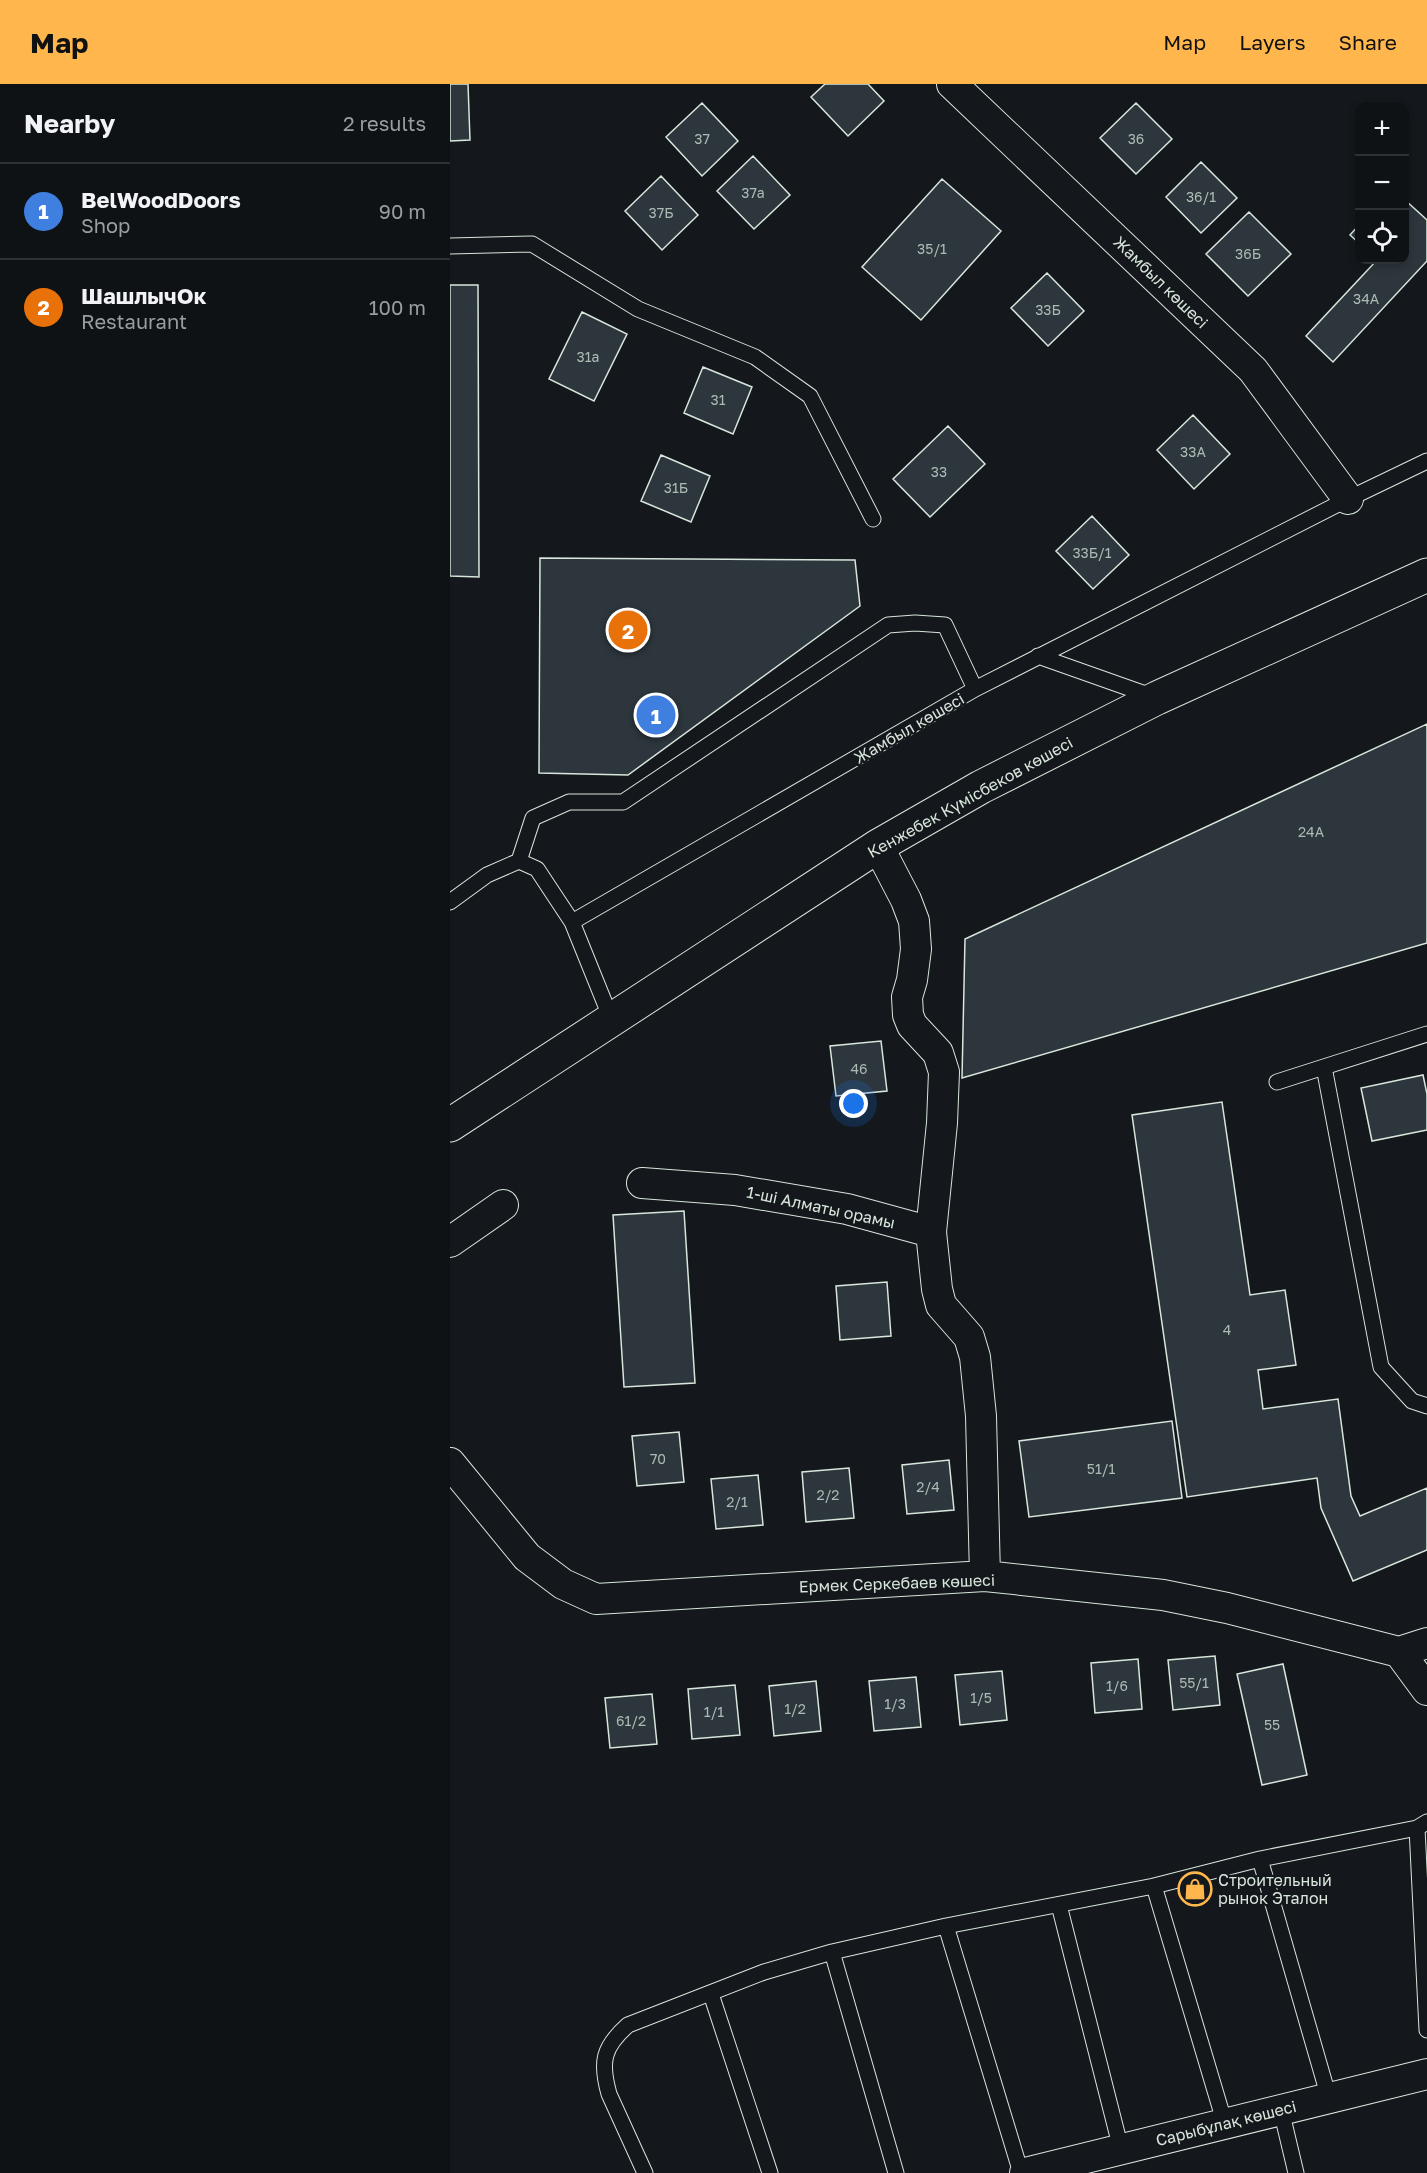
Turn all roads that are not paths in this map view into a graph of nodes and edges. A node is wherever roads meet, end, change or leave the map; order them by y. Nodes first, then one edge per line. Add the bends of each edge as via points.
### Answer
1 (952, 84) edge
2 (450, 246) edge
3 (1427, 461) edge
4 (1348, 499) junction
5 (873, 519) dead end
6 (1427, 576) edge
7 (1038, 656) junction
8 (975, 689) junction
9 (1157, 698) junction
10 (878, 846) junction
11 (519, 861) junction
12 (450, 902) edge
13 (572, 922) junction
14 (612, 1021) junction
15 (1427, 1034) edge
16 (1324, 1067) junction
17 (1277, 1082) dead end
18 (450, 1125) edge
19 (642, 1183) dead end
20 (503, 1205) dead end
21 (931, 1232) junction
22 (450, 1242) edge
23 (1427, 1406) edge
24 (450, 1463) edge
25 (985, 1576) junction
26 (1427, 1643) edge
27 (1399, 1652) junction
28 (1427, 1690) edge
29 (1422, 1825) edge
30 (1260, 1859) junction
31 (1154, 1886) junction
32 (1059, 1905) junction
33 (946, 1926) junction
34 (832, 1952) junction
35 (711, 1994) junction
36 (1427, 2030) edge
37 (1427, 2074) edge
38 (1329, 2098) junction
39 (1281, 2110) junction
40 (1225, 2124) junction
41 (1122, 2149) junction
42 (645, 2173) edge
43 (770, 2173) edge
44 (896, 2173) edge
45 (1021, 2173) edge
46 (1025, 2173) edge
47 (1296, 2173) edge

1 - 4 street, Жамбыл көшесі via 1253,370
2 - 5 lane via 532,244 638,309 755,357 810,396
3 - 4 lane, Жамбыл көшесі
4 - 7 lane, Жамбыл көшесі
6 - 9 street, Кенжебек Күмісбеков көшесі
7 - 8 lane, Жамбыл көшесі
7 - 9 lane
8 - 11 lane via 945,625 888,626 623,802 569,802 532,818
8 - 13 lane, Жамбыл көшесі
9 - 10 street, Кенжебек Күмісбеков көшесі via 981,787
10 - 14 street, Кенжебек Күмісбеков көшесі
10 - 21 street via 914,921 916,949 907,997 908,1015 912,1025 938,1053 944,1072
11 - 12 lane via 487,875
11 - 13 lane via 537,868
13 - 14 lane
14 - 18 street, Кенжебек Күмісбеков көшесі
15 - 16 lane
16 - 17 lane
16 - 23 lane via 1381,1367 1412,1401
19 - 21 street, 1-ші Алматы орамы via 735,1190 847,1209
20 - 22 street
21 - 25 street via 941,1305 969,1337 975,1357 981,1416
24 - 25 street, Ермек Серкебаев көшесі via 527,1557 563,1584 596,1599
25 - 27 street, Ермек Серкебаев көшесі via 1163,1594
26 - 27 street
27 - 28 street
29 - 30 lane
29 - 36 lane
30 - 31 lane
30 - 38 lane
31 - 32 lane
31 - 40 lane
32 - 33 lane
32 - 41 lane
33 - 34 lane
33 - 45 lane
34 - 35 lane via 764,1972
34 - 44 lane
35 - 42 lane via 628,2025 607,2049 605,2081
35 - 43 lane
37 - 38 street, Сарыбұлақ көшесі
38 - 39 street, Сарыбұлақ көшесі
39 - 40 street, Сарыбұлақ көшесі
39 - 47 lane
40 - 41 street, Сарыбұлақ көшесі
41 - 46 street, Сарыбұлақ көшесі

